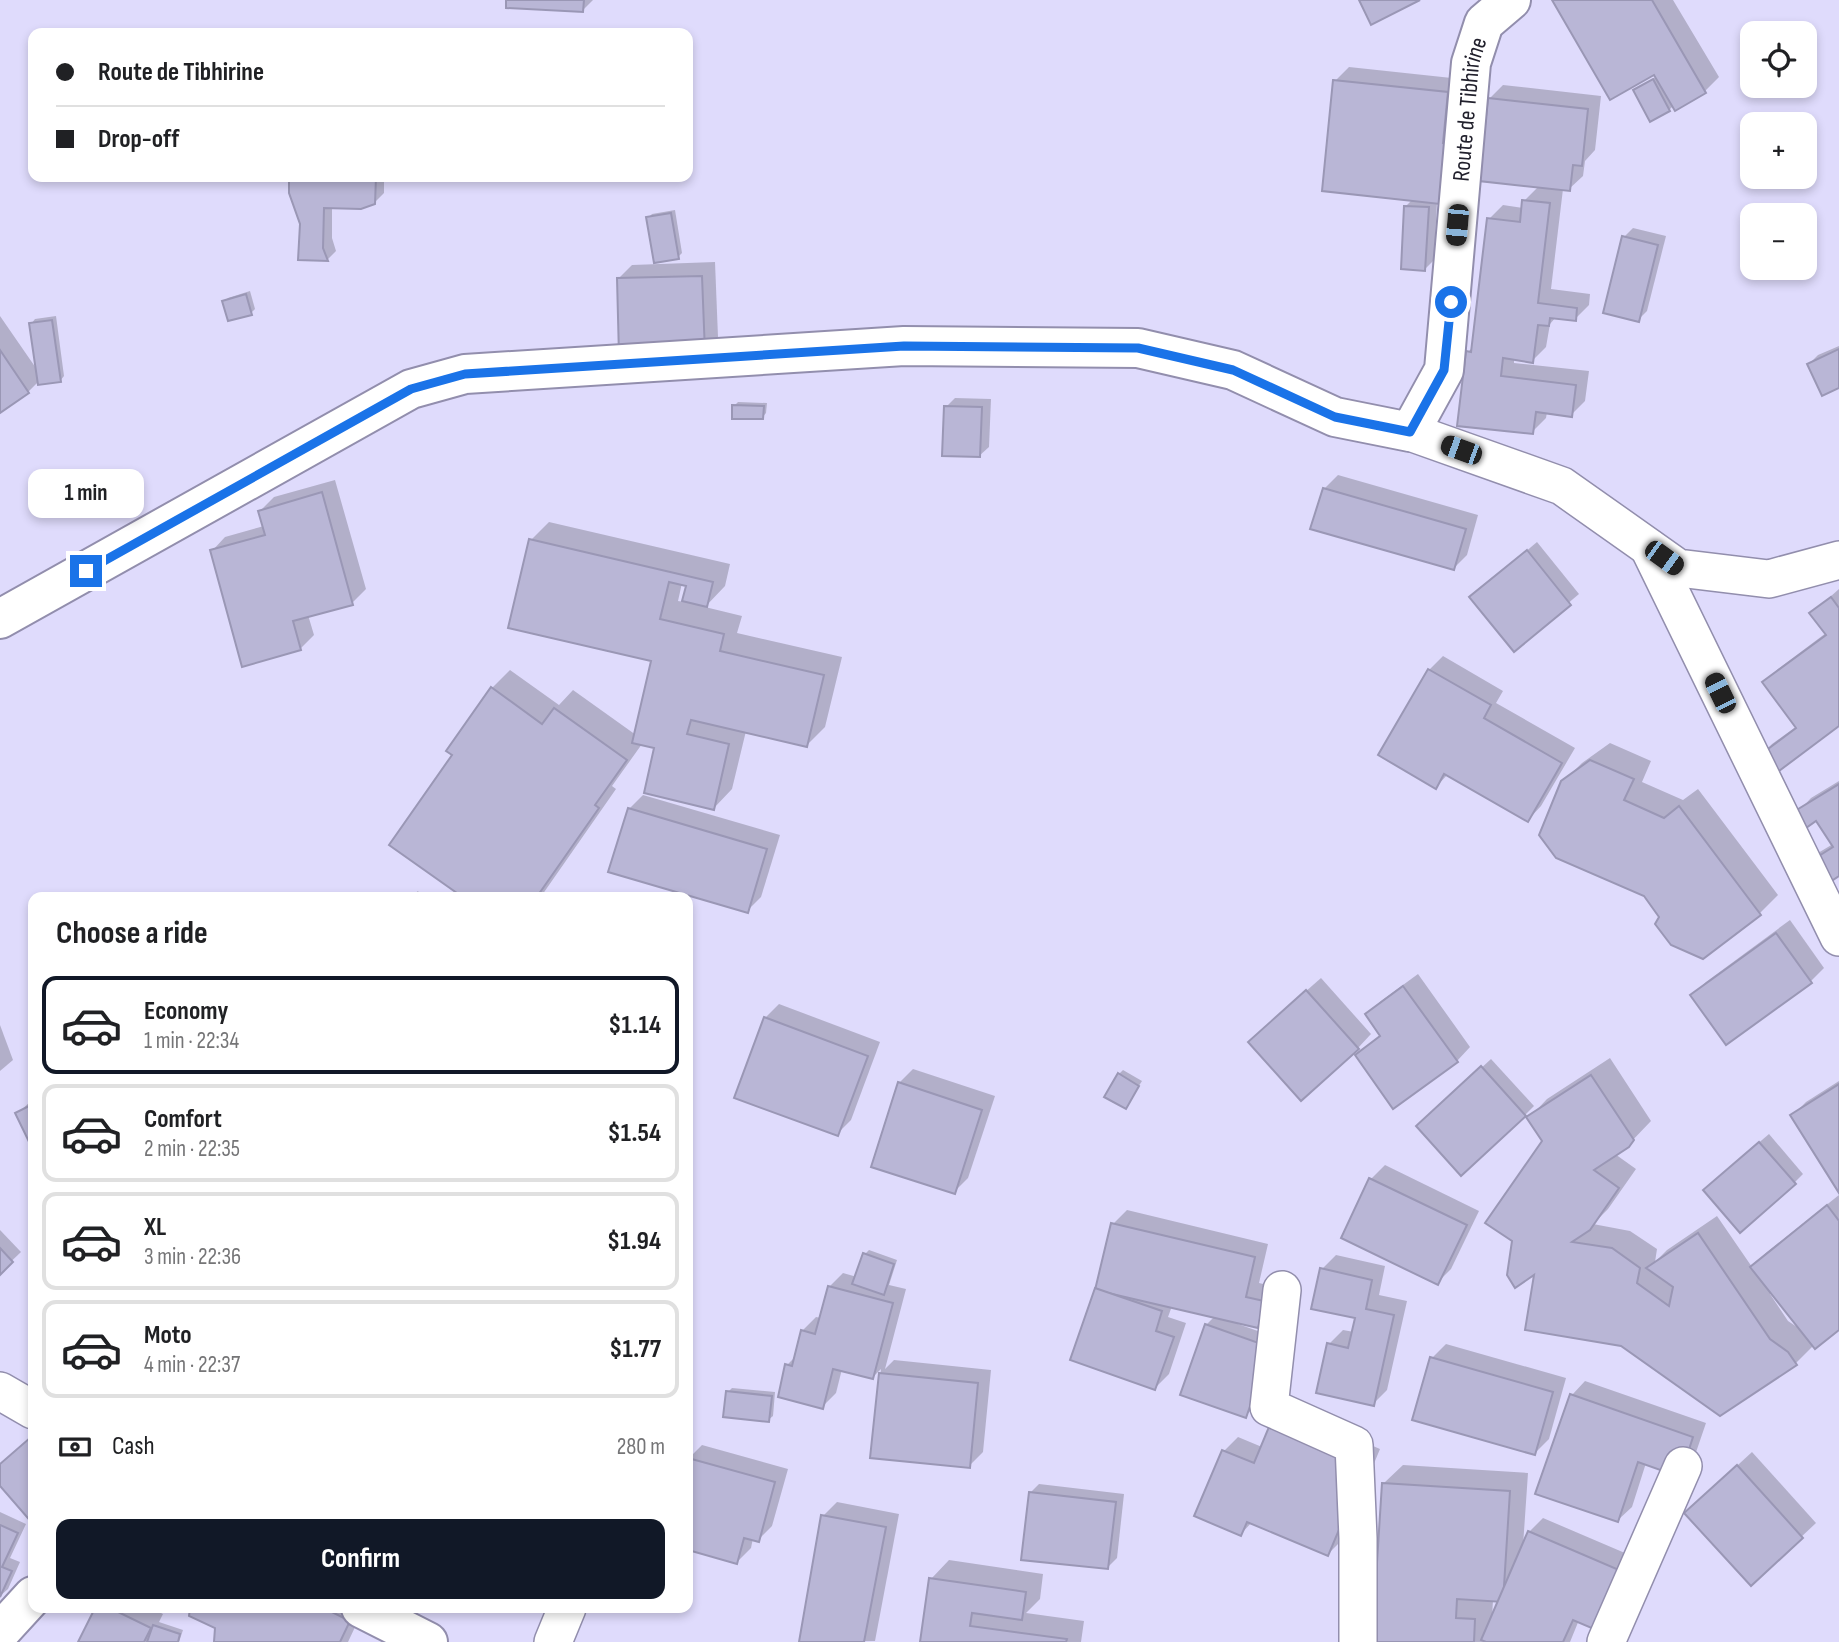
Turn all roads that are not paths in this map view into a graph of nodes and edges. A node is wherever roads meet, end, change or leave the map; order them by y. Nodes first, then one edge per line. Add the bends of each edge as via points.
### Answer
1 (1511, 0) edge
2 (1410, 432) junction
3 (1649, 547) junction
4 (1839, 560) edge
5 (0, 619) edge
6 (1839, 937) edge
7 (1282, 1290) dead end
8 (0, 1391) edge
9 (28, 1407) edge
10 (1683, 1466) dead end
11 (28, 1601) edge
12 (371, 1613) edge
13 (565, 1613) edge
14 (0, 1632) edge
15 (428, 1642) edge
16 (553, 1642) edge
17 (1358, 1642) edge
18 (1606, 1642) edge

1 - 2 street, Route de Tibhirine via 1484,23 1471,63 1444,370
2 - 3 street via 1562,486
2 - 5 street via 1335,417 1233,370 1138,348 904,346 465,374 411,389
3 - 4 street via 1678,568 1769,579
3 - 6 street
7 - 17 street via 1269,1407 1354,1445
8 - 9 street
10 - 18 street
11 - 14 street
12 - 15 street
13 - 16 street

